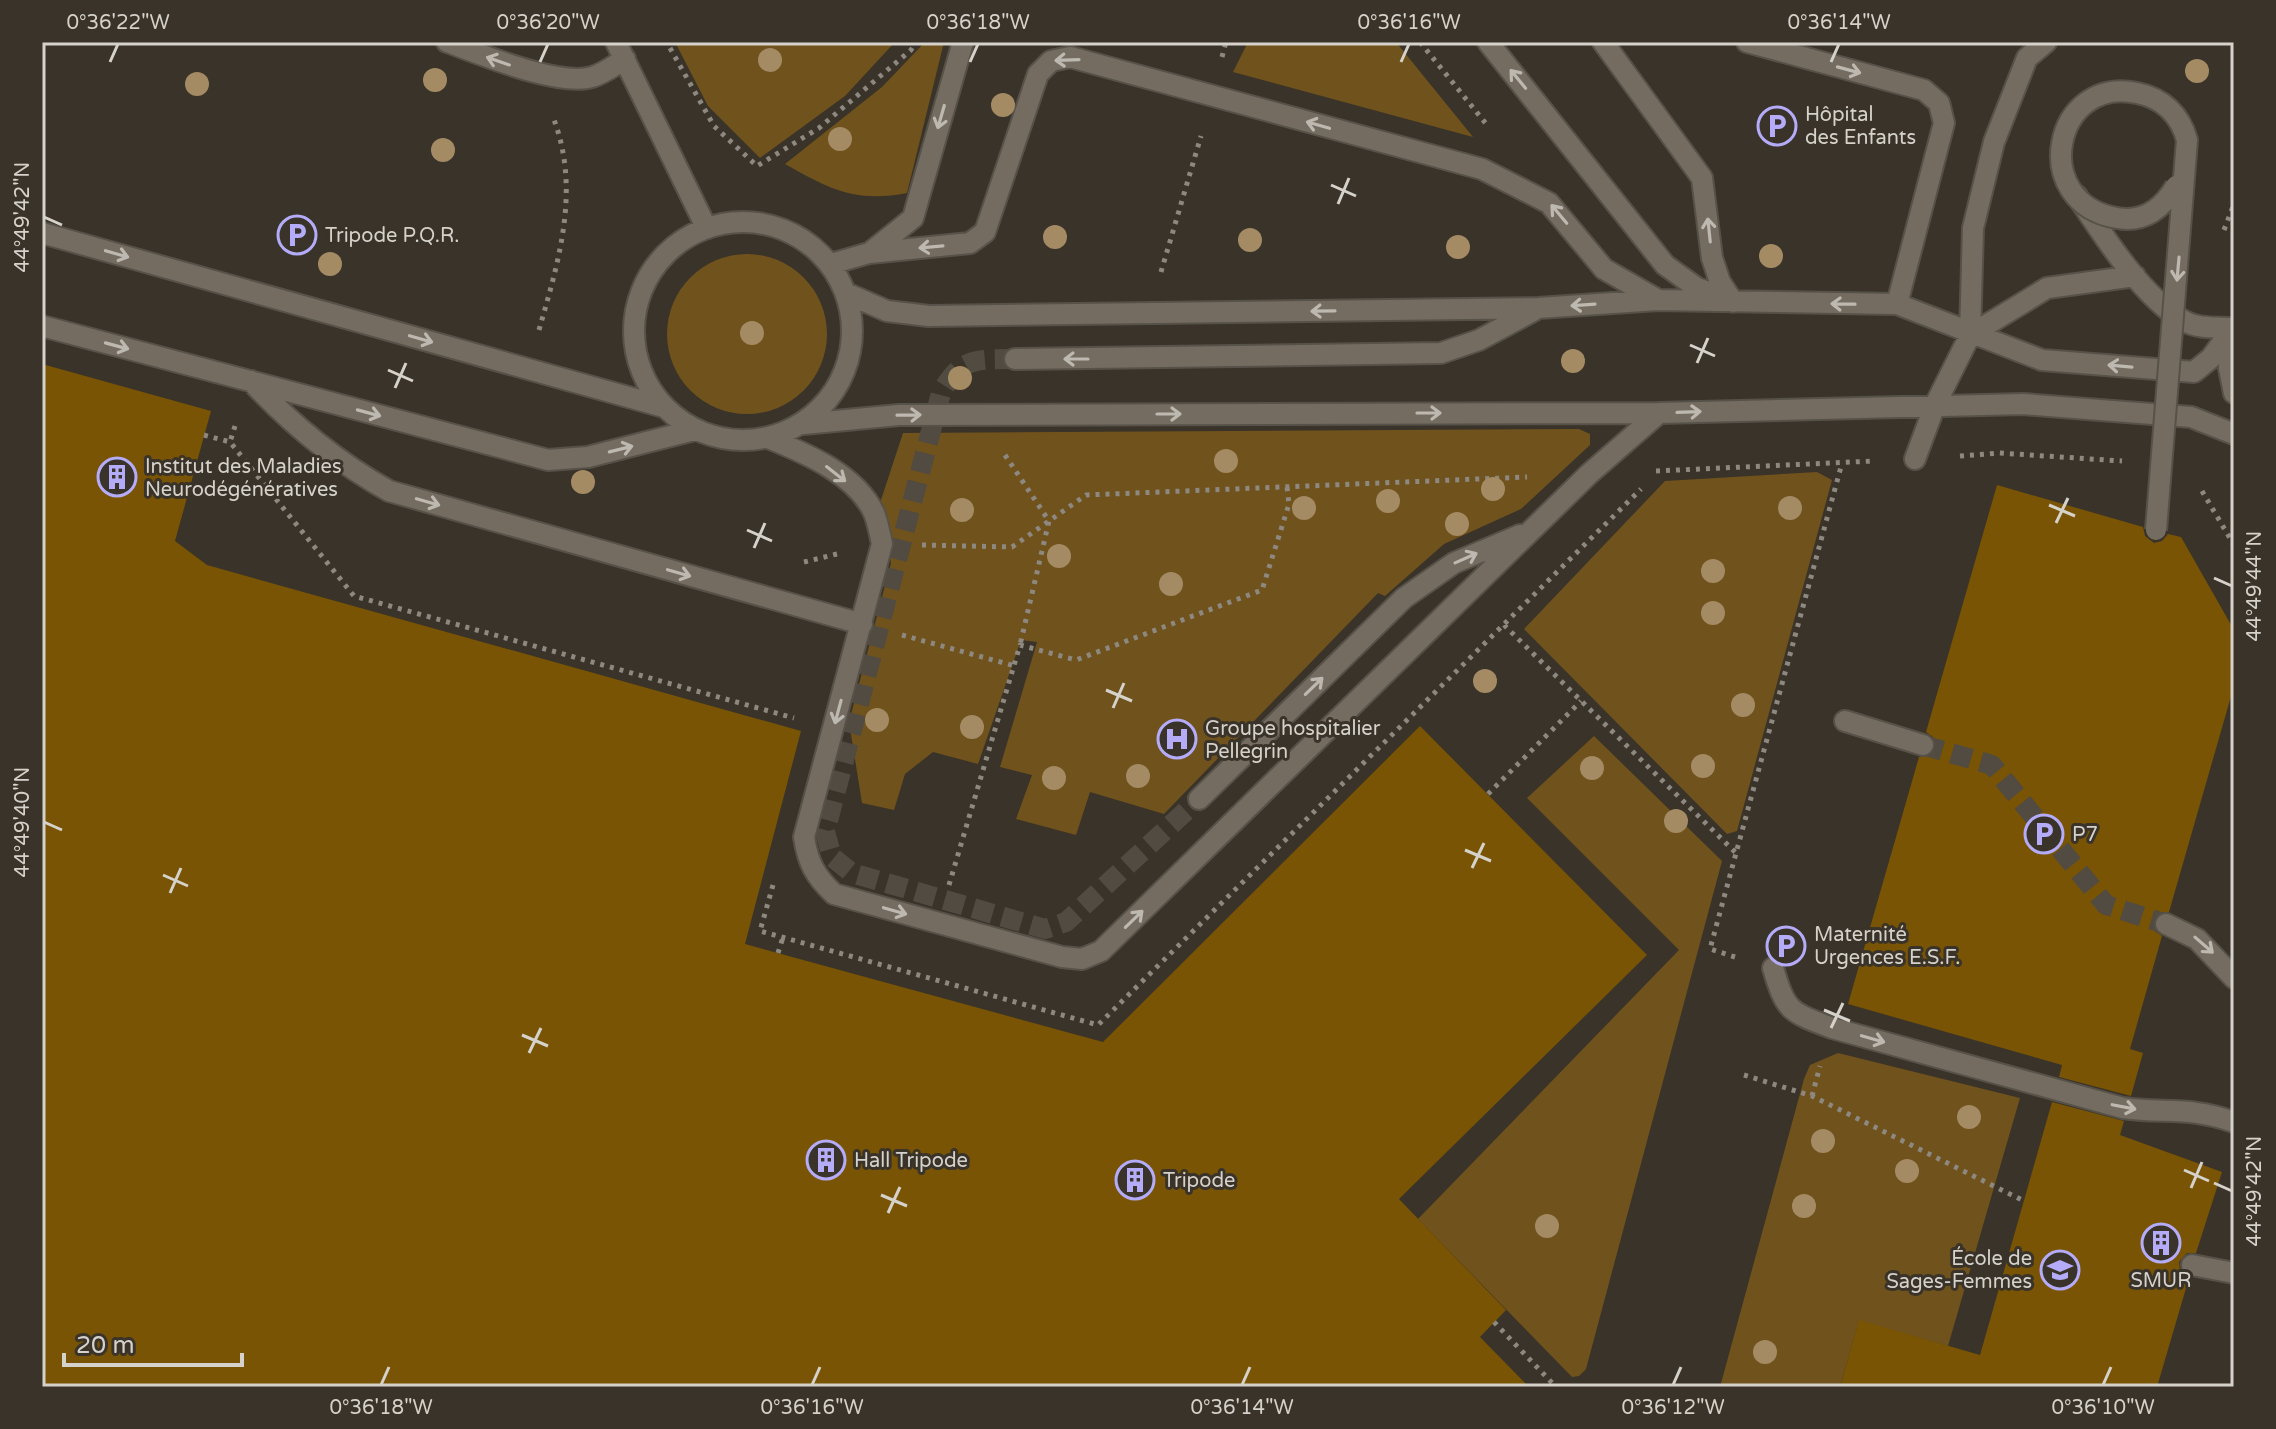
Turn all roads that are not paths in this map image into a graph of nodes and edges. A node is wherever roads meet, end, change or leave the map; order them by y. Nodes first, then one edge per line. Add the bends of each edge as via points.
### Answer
1 (447, 42) edge
2 (963, 42) edge
3 (1488, 42) edge
4 (1603, 42) edge
5 (1747, 42) edge
6 (2046, 42) edge
7 (2025, 50) edge
8 (621, 51) edge
9 (706, 227) junction
10 (42, 233) edge
11 (869, 253) junction
12 (831, 264) junction
13 (2135, 276) junction
14 (848, 294) junction
15 (1658, 300) junction
16 (1733, 302) junction
17 (1897, 304) junction
18 (1538, 308) junction
19 (42, 326) edge
20 (2234, 327) edge
21 (1970, 335) junction
22 (1015, 359) tunnel mouth
23 (251, 381) junction
24 (2234, 393) edge
25 (1935, 405) junction
26 (664, 407) junction
27 (1659, 413) junction
28 (803, 424) junction
29 (694, 430) junction
30 (2234, 434) edge
31 (768, 438) junction
32 (1915, 459) road end
33 (1533, 529) junction
34 (2156, 530) dead end
35 (862, 624) junction
36 (1845, 721) dead end
37 (1923, 745) tunnel mouth
38 (1199, 799) tunnel mouth
39 (2166, 924) tunnel mouth
40 (1773, 968) road end
41 (2234, 978) edge
42 (2234, 1122) edge
43 (2192, 1265) dead end
44 (2234, 1273) edge

8 -> 1 street via 594,77 577,79
2 -> 11 street via 913,218
16 -> 3 street via 1697,288 1665,265
16 -> 4 street via 1712,258 1702,178
5 -> 17 street via 1924,90 1939,103 1944,123
6 - 7 street
7 - 21 street via 1973,228
8 - 9 street
9 - 12 street via 741,221 775,226 806,241
9 - 26 street via 675,244 650,272 636,306 634,342 644,377
10 -> 26 street
11 - 12 street
15 -> 11 street via 1604,269 1549,203 1482,169 1070,57 1051,61 1038,74 985,232 970,243
12 - 14 street
13 - 20 street via 2182,320
13 - 21 street via 2047,288
13 -> 34 street, bridge via 2073,191 2063,163 2067,133 2084,108 2108,96 2138,96 2167,110 2182,133 2183,165 2169,198 2150,214 2125,220 2093,212 2080,203 2064,178 2061,148 2071,117 2093,98 2121,90 2154,98 2178,119 2187,151
18 -> 14 street via 929,316 887,311
14 - 28 street via 854,331 848,367 830,400
15 - 16 street
15 -> 18 street
17 -> 16 street
17 - 21 street
18 -> 22 street via 1479,340 1441,353
19 -> 23 street
20 -> 21 street via 2194,372 2042,360
20 - 24 street via 2229,368
21 - 25 street
23 -> 29 street via 548,460 588,457
23 -> 35 street via 327,451 389,491
27 -> 25 street
25 - 30 street via 2023,404 2191,417
25 - 32 street
26 - 29 street
28 -> 27 street via 899,415
27 - 33 street
28 - 31 street
29 - 31 street via 730,440
31 -> 35 street via 814,457 873,511 882,544
35 -> 33 street via 804,837 818,879 834,894 1082,959 1101,951
38 -> 33 street via 1404,598 1454,563
36 - 37 street
39 -> 41 street via 2197,939
40 -> 42 street via 1782,1000 1797,1014 1832,1028 2123,1108 2204,1111
43 - 44 street

